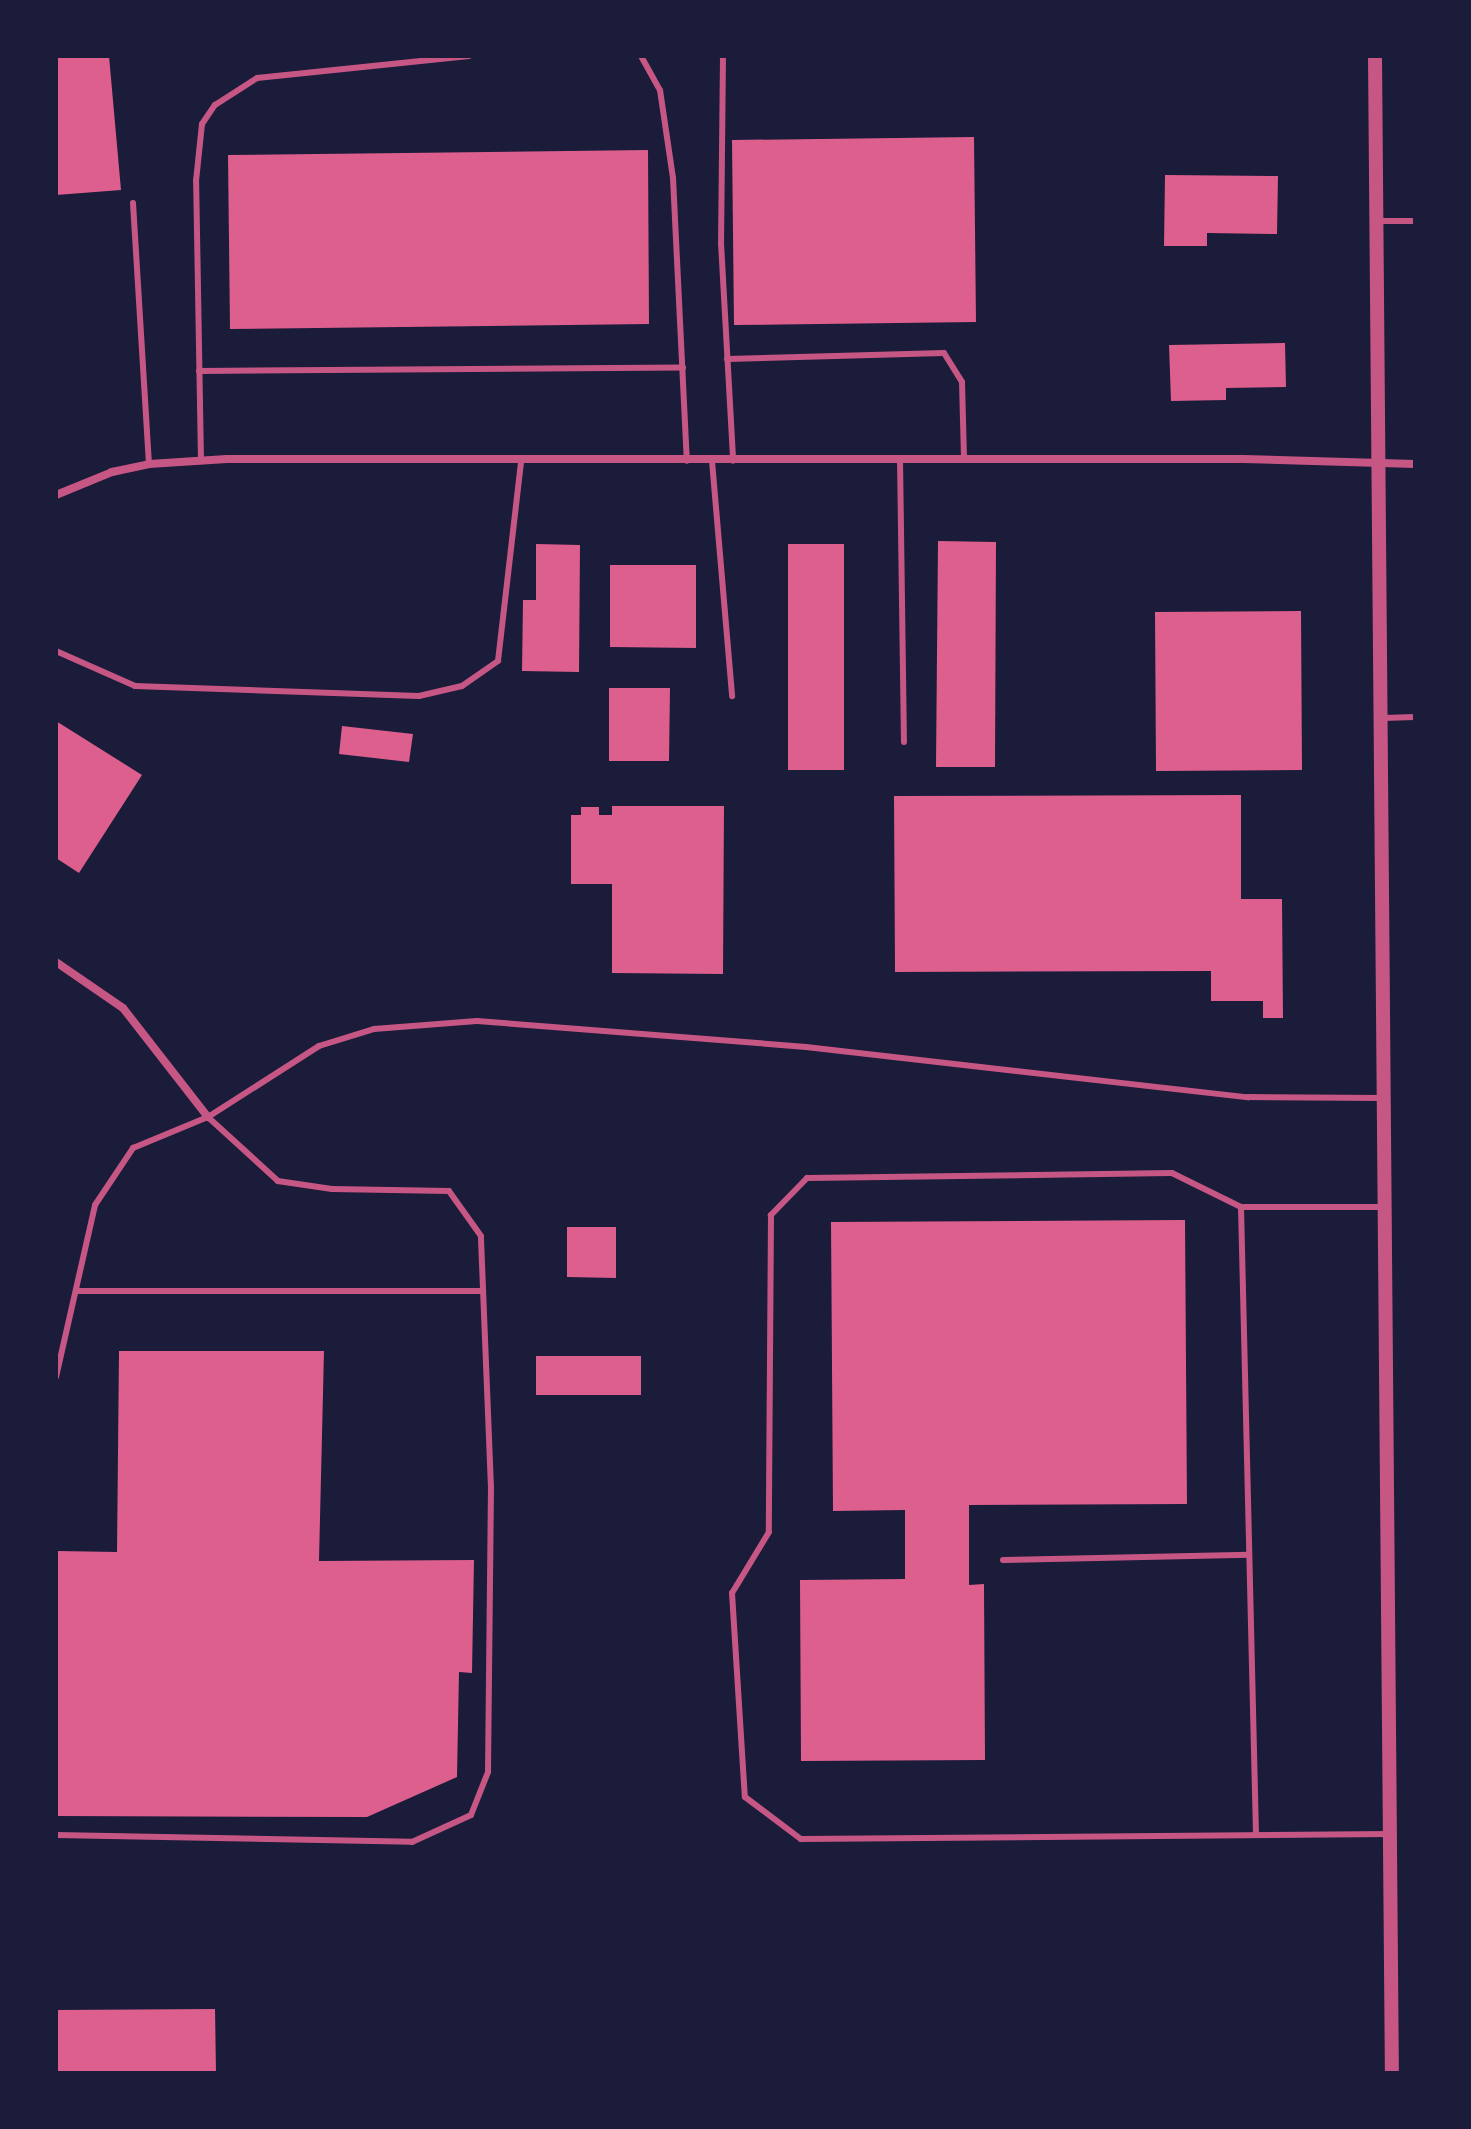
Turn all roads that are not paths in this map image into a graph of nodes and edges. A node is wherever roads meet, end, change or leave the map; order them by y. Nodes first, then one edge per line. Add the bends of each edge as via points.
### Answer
1 (469, 56) edge
2 (641, 56) edge
3 (723, 56) edge
4 (1375, 56) edge
5 (133, 203) dead end
6 (1377, 221) junction
7 (1415, 221) edge
8 (727, 359) junction
9 (683, 368) junction
10 (199, 371) junction
11 (900, 458) junction
12 (964, 458) junction
13 (201, 461) junction
14 (687, 461) junction
15 (712, 461) junction
16 (733, 461) junction
17 (521, 462) junction
18 (149, 464) junction
19 (1415, 464) edge
20 (1379, 465) junction
21 (56, 495) edge
22 (56, 651) edge
23 (732, 696) dead end
24 (1415, 717) edge
25 (1382, 718) junction
26 (904, 742) dead end
27 (56, 962) edge
28 (1385, 1098) junction
29 (208, 1117) junction
30 (1241, 1207) junction
31 (1386, 1207) junction
32 (77, 1291) junction
33 (483, 1291) junction
34 (56, 1377) edge
35 (1249, 1555) junction
36 (1003, 1560) dead end
37 (1390, 1834) junction
38 (56, 1835) edge
39 (1256, 1835) junction
40 (1392, 2073) edge

1 - 10 lane via 257,78 215,105 202,124 196,181
2 - 9 lane via 660,90 673,178
3 - 8 lane via 721,243
4 - 6 street
5 - 18 lane
6 - 7 lane
6 - 20 street
8 - 12 lane via 944,353 962,382
8 - 16 lane
9 - 10 lane
9 - 14 lane
10 - 13 lane
11 - 12 street
11 - 16 street
11 - 26 lane
12 - 20 street
13 - 17 street
13 - 18 street
14 - 15 street
14 - 17 street
15 - 16 street
15 - 23 lane
17 - 22 lane via 498,661 462,686 419,696 135,686
18 - 21 street via 112,472
19 - 20 street
20 - 25 street
24 - 25 lane
25 - 28 street
27 - 29 street via 123,1008
28 - 29 lane via 1248,1097 806,1047 477,1021 374,1029 319,1046
28 - 31 street
29 - 32 lane via 133,1148 95,1205
29 - 33 lane via 278,1181 332,1189 449,1191 481,1236
30 - 31 lane
30 - 35 lane
30 - 39 lane via 1172,1173 807,1178 771,1215 769,1532 732,1593 745,1797 801,1839
31 - 37 street
32 - 33 lane
32 - 34 lane
33 - 38 lane via 491,1488 488,1772 471,1815 412,1842
35 - 36 lane
35 - 39 lane
37 - 39 lane
37 - 40 street

